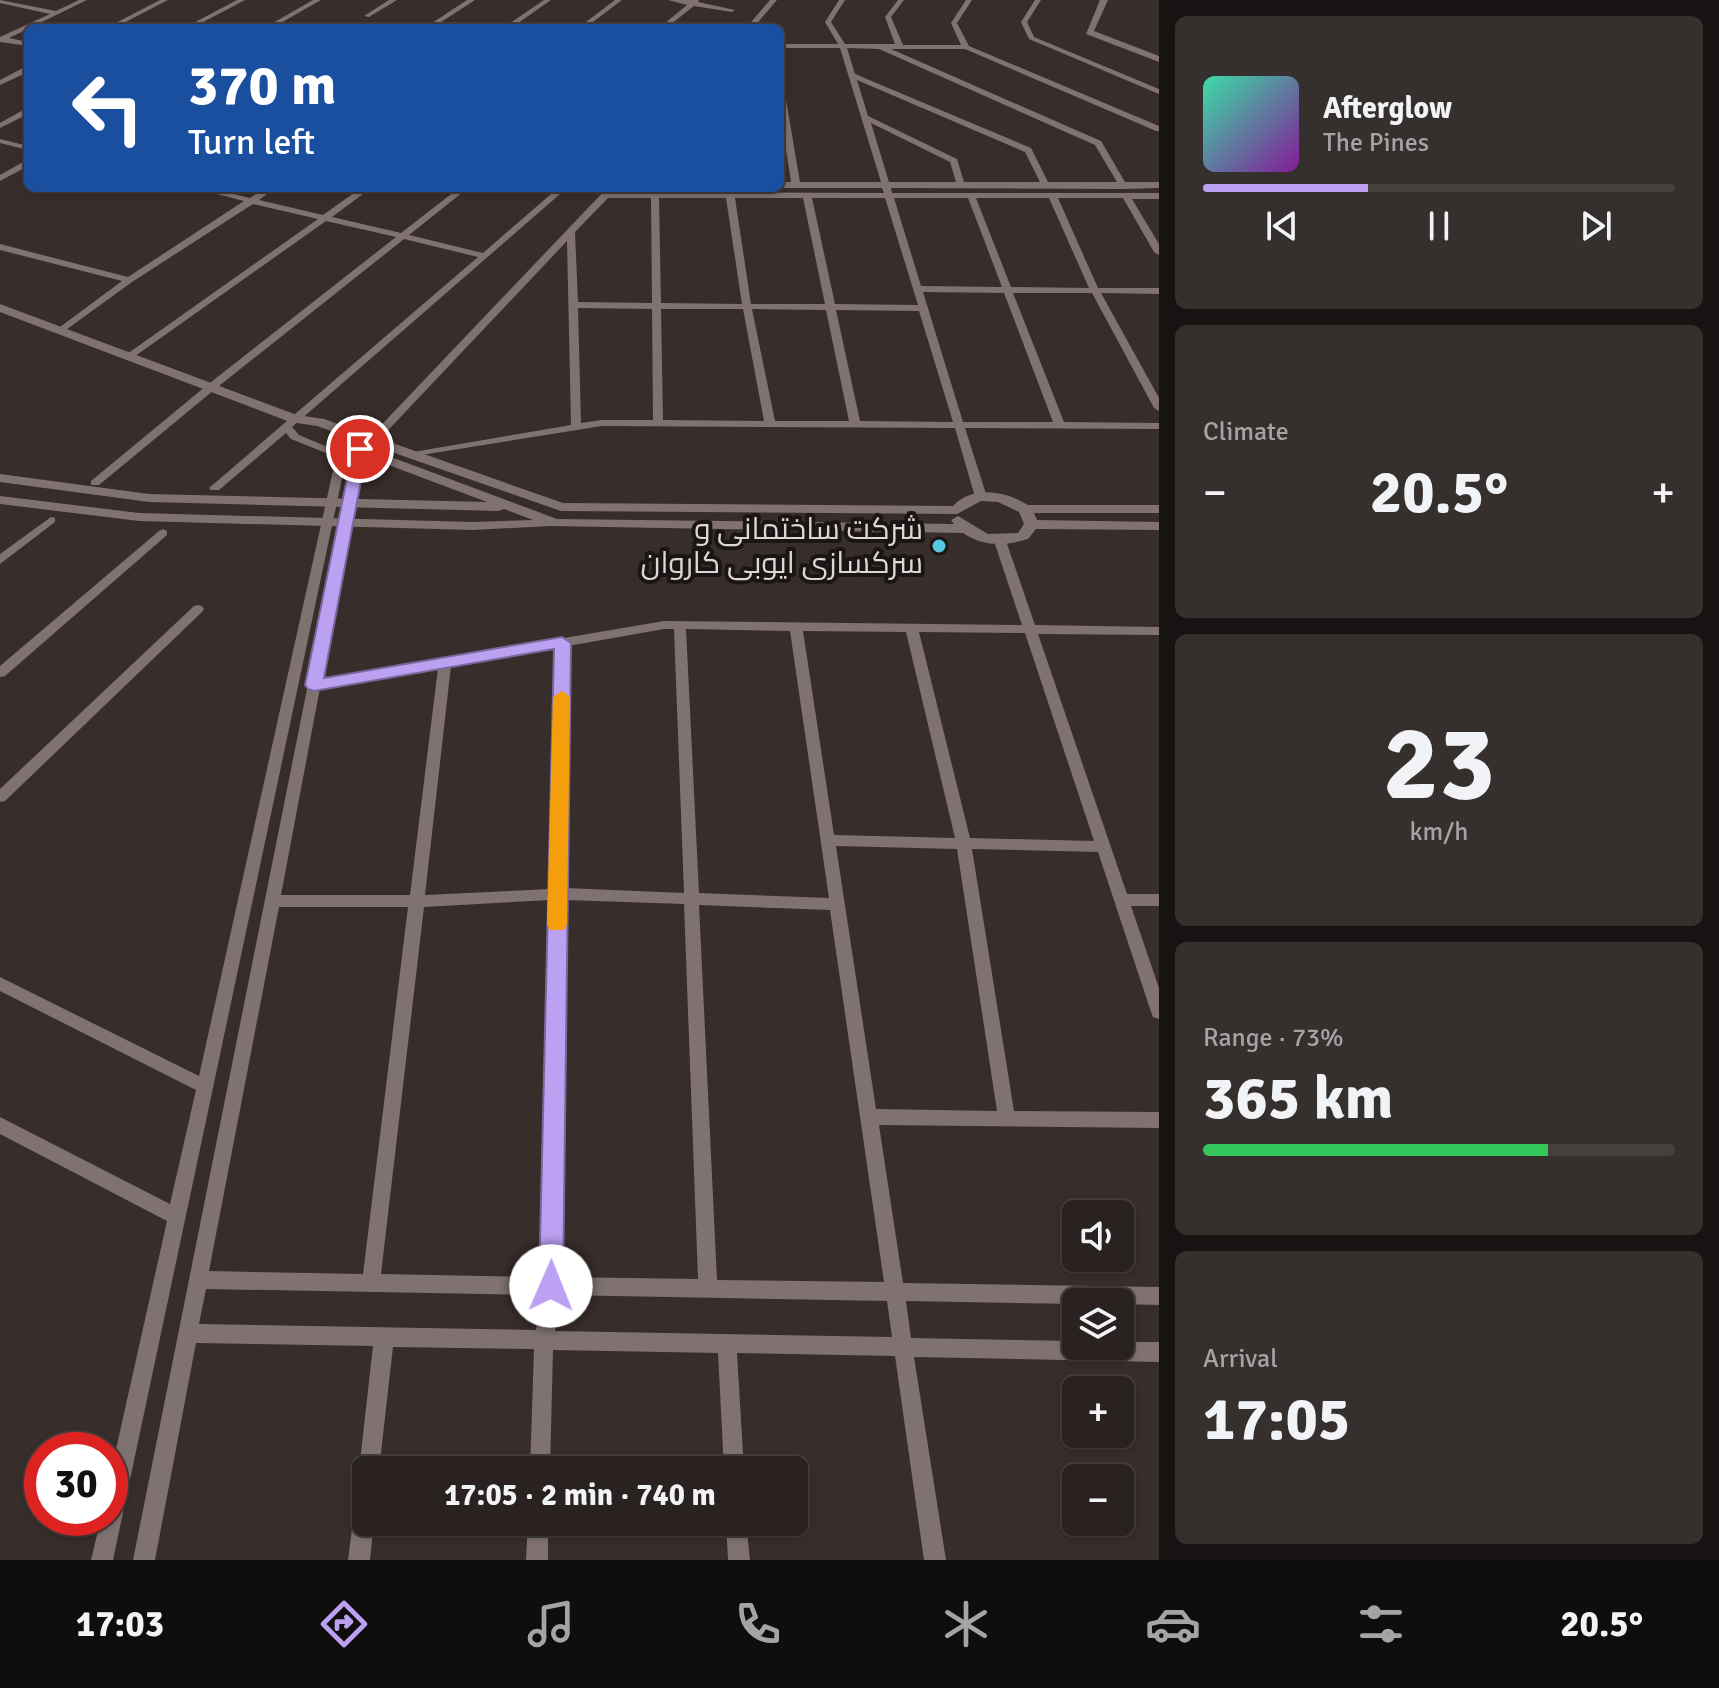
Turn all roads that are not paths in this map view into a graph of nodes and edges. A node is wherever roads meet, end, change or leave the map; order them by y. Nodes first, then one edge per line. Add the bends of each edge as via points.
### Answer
1 (84, 0) edge
2 (165, 0) edge
3 (242, 0) edge
4 (318, 0) edge
5 (394, 0) edge
6 (472, 0) edge
7 (548, 0) edge
8 (619, 0) edge
9 (671, 0) edge
10 (774, 0) edge
11 (842, 0) edge
12 (901, 0) edge
13 (969, 0) edge
14 (1038, 0) edge
15 (1104, 0) edge
16 (0, 1) edge
17 (695, 2) edge
18 (732, 10) dead end
19 (57, 13) junction
20 (367, 16) dead end
21 (828, 22) junction
22 (33, 24) edge
23 (117, 24) edge
24 (195, 24) edge
25 (274, 24) edge
26 (434, 24) edge
27 (512, 24) edge
28 (586, 24) edge
29 (667, 24) edge
30 (753, 24) edge
31 (24, 28) edge
32 (821, 30) dead end
33 (814, 38) dead end
34 (1, 39) edge
35 (24, 43) edge
36 (784, 46) edge
37 (806, 46) junction
38 (843, 46) junction
39 (879, 46) junction
40 (900, 47) junction
41 (966, 47) junction
42 (1159, 59) edge
43 (24, 71) edge
44 (852, 75) junction
45 (0, 83) edge
46 (1159, 92) edge
47 (784, 112) edge
48 (24, 113) edge
49 (864, 117) junction
50 (0, 126) edge
51 (1159, 129) edge
52 (0, 134) edge
53 (24, 139) edge
54 (0, 141) edge
55 (24, 147) edge
56 (24, 165) edge
57 (0, 178) edge
58 (784, 185) edge
59 (796, 185) junction
60 (1159, 185) edge
61 (886, 186) junction
62 (961, 186) junction
63 (1046, 186) junction
64 (1123, 186) junction
65 (222, 192) edge
66 (243, 192) edge
67 (265, 192) edge
68 (361, 192) edge
69 (459, 192) edge
70 (558, 192) edge
71 (609, 192) edge
72 (655, 196) junction
73 (730, 196) junction
74 (807, 196) junction
75 (1126, 196) junction
76 (1159, 196) edge
77 (1053, 197) junction
78 (257, 198) junction
79 (890, 198) junction
80 (972, 198) junction
81 (331, 214) junction
82 (571, 231) junction
83 (408, 233) junction
84 (0, 247) edge
85 (490, 252) junction
86 (1159, 252) edge
87 (129, 280) junction
88 (919, 289) junction
89 (1009, 291) junction
90 (1095, 291) junction
91 (1159, 291) edge
92 (572, 305) junction
93 (657, 306) junction
94 (747, 307) junction
95 (833, 307) junction
96 (0, 308) edge
97 (924, 308) junction
98 (63, 329) junction
99 (131, 356) junction
100 (210, 388) junction
101 (1159, 408) edge
102 (290, 423) junction
103 (658, 423) junction
104 (770, 423) junction
105 (855, 423) junction
106 (962, 424) junction
107 (1059, 424) junction
108 (1159, 426) edge
109 (576, 427) junction
110 (366, 445) junction
111 (413, 455) junction
112 (0, 478) edge
113 (95, 483) dead end
114 (215, 488) dead end
115 (981, 497) junction
116 (0, 500) edge
117 (340, 503) junction
118 (512, 507) junction
119 (561, 507) junction
120 (1025, 509) junction
121 (1159, 509) edge
122 (957, 510) junction
123 (51, 520) dead end
124 (327, 522) junction
125 (345, 523) junction
126 (555, 523) junction
127 (1032, 524) junction
128 (1159, 526) edge
129 (965, 529) junction
130 (163, 533) dead end
131 (1000, 541) junction
132 (0, 560) edge
133 (198, 609) dead end
134 (680, 626) junction
135 (796, 627) junction
136 (912, 629) junction
137 (1030, 630) junction
138 (1157, 635) edge
139 (562, 643) junction
140 (445, 663) junction
141 (0, 673) edge
142 (314, 685) junction
143 (0, 797) edge
144 (828, 840) junction
145 (964, 844) junction
146 (1103, 847) junction
147 (558, 894) junction
148 (691, 900) junction
149 (1121, 900) junction
150 (1159, 900) edge
151 (272, 901) junction
152 (417, 901) junction
153 (838, 904) junction
154 (0, 984) edge
155 (1159, 1012) edge
156 (205, 1087) junction
157 (870, 1117) junction
158 (1007, 1118) junction
159 (1159, 1120) edge
160 (0, 1125) edge
161 (177, 1217) junction
162 (198, 1280) junction
163 (371, 1283) junction
164 (551, 1286) junction
165 (708, 1288) junction
166 (897, 1292) junction
167 (1159, 1296) edge
168 (188, 1333) junction
169 (384, 1337) junction
170 (544, 1340) junction
171 (727, 1343) junction
172 (903, 1347) junction
173 (1159, 1352) edge
174 (371, 1456) edge
175 (540, 1456) edge
176 (733, 1456) edge
177 (362, 1536) edge
178 (538, 1536) edge
179 (737, 1536) edge
180 (102, 1560) edge
181 (144, 1560) edge
182 (359, 1560) edge
183 (537, 1560) edge
184 (739, 1560) edge
185 (935, 1560) edge

1 - 19 street
2 - 23 street
3 - 24 street
4 - 25 street
5 - 20 street
6 - 26 street
7 - 27 street
8 - 28 street
9 - 17 street
10 - 30 street
11 - 21 street
12 - 40 street via 888,17
13 - 41 street via 954,23
14 - 46 street via 1024,22 1031,38
15 - 42 street via 1089,32
16 - 19 street
17 - 18 street
17 - 29 street
19 - 22 street
21 - 32 street
21 - 38 street
31 - 34 street
33 - 37 street
34 - 35 street
36 - 37 street
37 - 38 street
38 - 39 street
38 - 44 street
39 - 40 street
39 - 64 street via 1098,143
40 - 41 street
41 - 51 street
43 - 45 street
44 - 49 street
44 - 63 street via 1028,150
47 - 59 street
48 - 50 street
49 - 61 street
49 - 62 street via 954,161
52 - 53 street
54 - 55 street
56 - 57 street
58 - 59 street
59 - 61 street
60 - 64 street
61 - 62 street
61 - 79 street
62 - 63 street
63 - 64 street
65 - 78 street
66 - 78 street
67 - 78 street
68 - 81 street
69 - 83 street
70 - 85 street
71 - 72 street
71 - 82 street
72 - 73 street
72 - 93 street
73 - 74 street
73 - 94 street
74 - 79 street
74 - 95 street
75 - 76 street
75 - 77 street
75 - 86 street
77 - 80 street
77 - 90 street
78 - 81 street
78 - 87 street
79 - 80 street
79 - 88 street
80 - 89 street
81 - 83 street
81 - 99 street
82 - 92 street
82 - 110 street
83 - 85 street
83 - 100 street
84 - 87 street
85 - 102 street
87 - 98 street
88 - 89 street
88 - 97 street
89 - 90 street
89 - 107 street
90 - 91 street
90 - 101 street
92 - 93 street
92 - 109 street
93 - 94 street
93 - 103 street
94 - 95 street
94 - 104 street
95 - 97 street
95 - 105 street
96 - 98 street
97 - 106 street
98 - 99 street
99 - 100 street
100 - 102 street
100 - 113 street
102 - 110 street
102 - 114 street
102 - 117 street via 295,437 342,455
103 - 104 street
103 - 109 street
104 - 105 street
105 - 106 street
106 - 107 street
106 - 115 street
107 - 108 street
109 - 111 street
110 - 111 street
110 - 117 street
110 - 118 street
111 - 119 street
112 - 117 street via 149,498
115 - 120 street via 1005,499
115 - 122 street
116 - 124 street via 139,517
117 - 118 street
117 - 124 street
117 - 125 street
118 - 119 street
118 - 126 street
119 - 122 street
120 - 121 street
120 - 127 street
122 - 129 street
123 - 132 street
124 - 125 street
124 - 156 street
125 - 126 street
125 - 142 street
126 - 129 street
127 - 128 street
127 - 131 street via 1023,536
129 - 131 street
130 - 141 street
131 - 137 street
133 - 143 street
134 - 135 street
134 - 139 street
134 - 148 street
135 - 136 street
135 - 144 street
136 - 137 street
136 - 145 street
137 - 138 street
137 - 146 street
139 - 140 street
139 - 147 street
140 - 142 street
140 - 152 street
142 - 151 street
144 - 145 street
144 - 153 street
145 - 146 street
145 - 158 street
146 - 149 street
147 - 148 street
147 - 152 street
147 - 164 street
148 - 153 street
148 - 165 street
149 - 150 street
149 - 155 street
151 - 152 street
151 - 162 street
152 - 163 street
153 - 157 street
154 - 156 street
156 - 161 street
157 - 158 street
157 - 166 street
158 - 159 street
160 - 161 street
161 - 180 street
162 - 163 street
162 - 168 street
163 - 164 street
164 - 165 street
164 - 170 street
165 - 166 street
166 - 167 street
166 - 172 street
168 - 169 street
168 - 181 street
169 - 170 street
169 - 174 street
170 - 171 street
170 - 175 street
171 - 172 street
171 - 176 street
172 - 173 street
172 - 185 street
177 - 182 street
178 - 183 street
179 - 184 street

